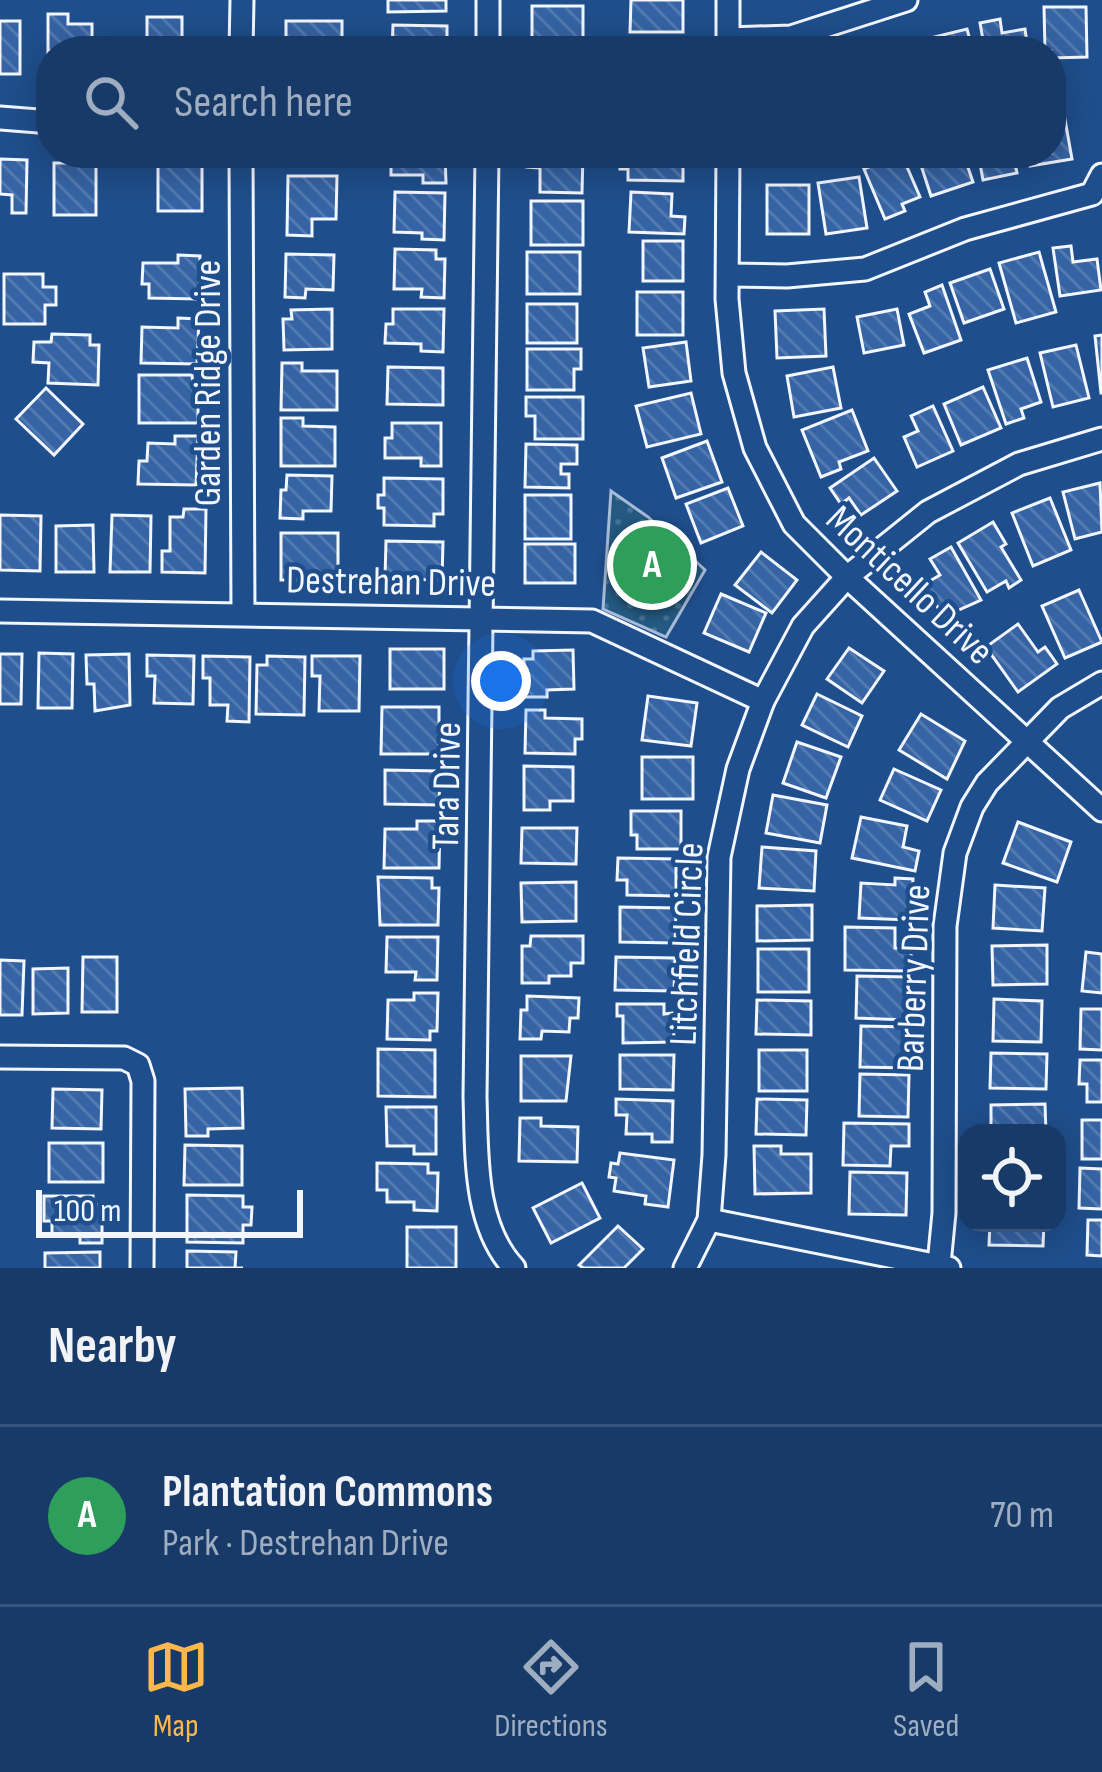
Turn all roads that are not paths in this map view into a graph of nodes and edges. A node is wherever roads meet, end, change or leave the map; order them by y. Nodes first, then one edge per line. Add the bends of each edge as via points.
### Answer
1 (242, 0) edge
2 (488, 0) edge
3 (728, 0) edge
4 (906, 0) edge
5 (241, 36) edge
6 (488, 36) edge
7 (728, 36) edge
8 (794, 36) edge
9 (0, 118) edge
10 (36, 121) edge
11 (241, 168) edge
12 (487, 168) edge
13 (728, 168) edge
14 (1097, 184) edge
15 (728, 275) junction
16 (1102, 439) edge
17 (847, 577) junction
18 (0, 610) edge
19 (243, 613) junction
20 (484, 618) junction
21 (1102, 683) edge
22 (763, 701) junction
23 (1027, 741) junction
24 (1102, 810) edge
25 (0, 1057) edge
26 (709, 1220) junction
27 (945, 1266) edge
28 (142, 1268) edge
29 (514, 1268) edge
30 (685, 1268) edge

1 - 5 street
2 - 6 street
3 - 7 street
4 - 8 street
9 - 10 street
11 - 19 street, Garden Ridge Drive
12 - 20 street, Tara Drive
13 - 15 street, Monticello Drive
14 - 15 street via 866,269
15 - 17 street, Monticello Drive via 734,373 755,448 794,524
16 - 17 street, Litchfield Circle via 1019,464 928,512
17 - 22 street, Litchfield Circle via 802,626
17 - 23 street, Monticello Drive
18 - 19 street, Destrehan Drive
19 - 20 street, Destrehan Drive
20 - 22 street, Destrehan Drive via 592,621
20 - 29 street, Tara Drive via 478,1187 501,1254
21 - 23 street, Barberry Drive
22 - 26 street, Litchfield Circle via 719,856
23 - 24 street, Monticello Drive
23 - 27 street, Barberry Drive via 972,807 947,891
25 - 28 street via 124,1058 138,1065
26 - 27 street
26 - 30 street, Litchfield Circle

